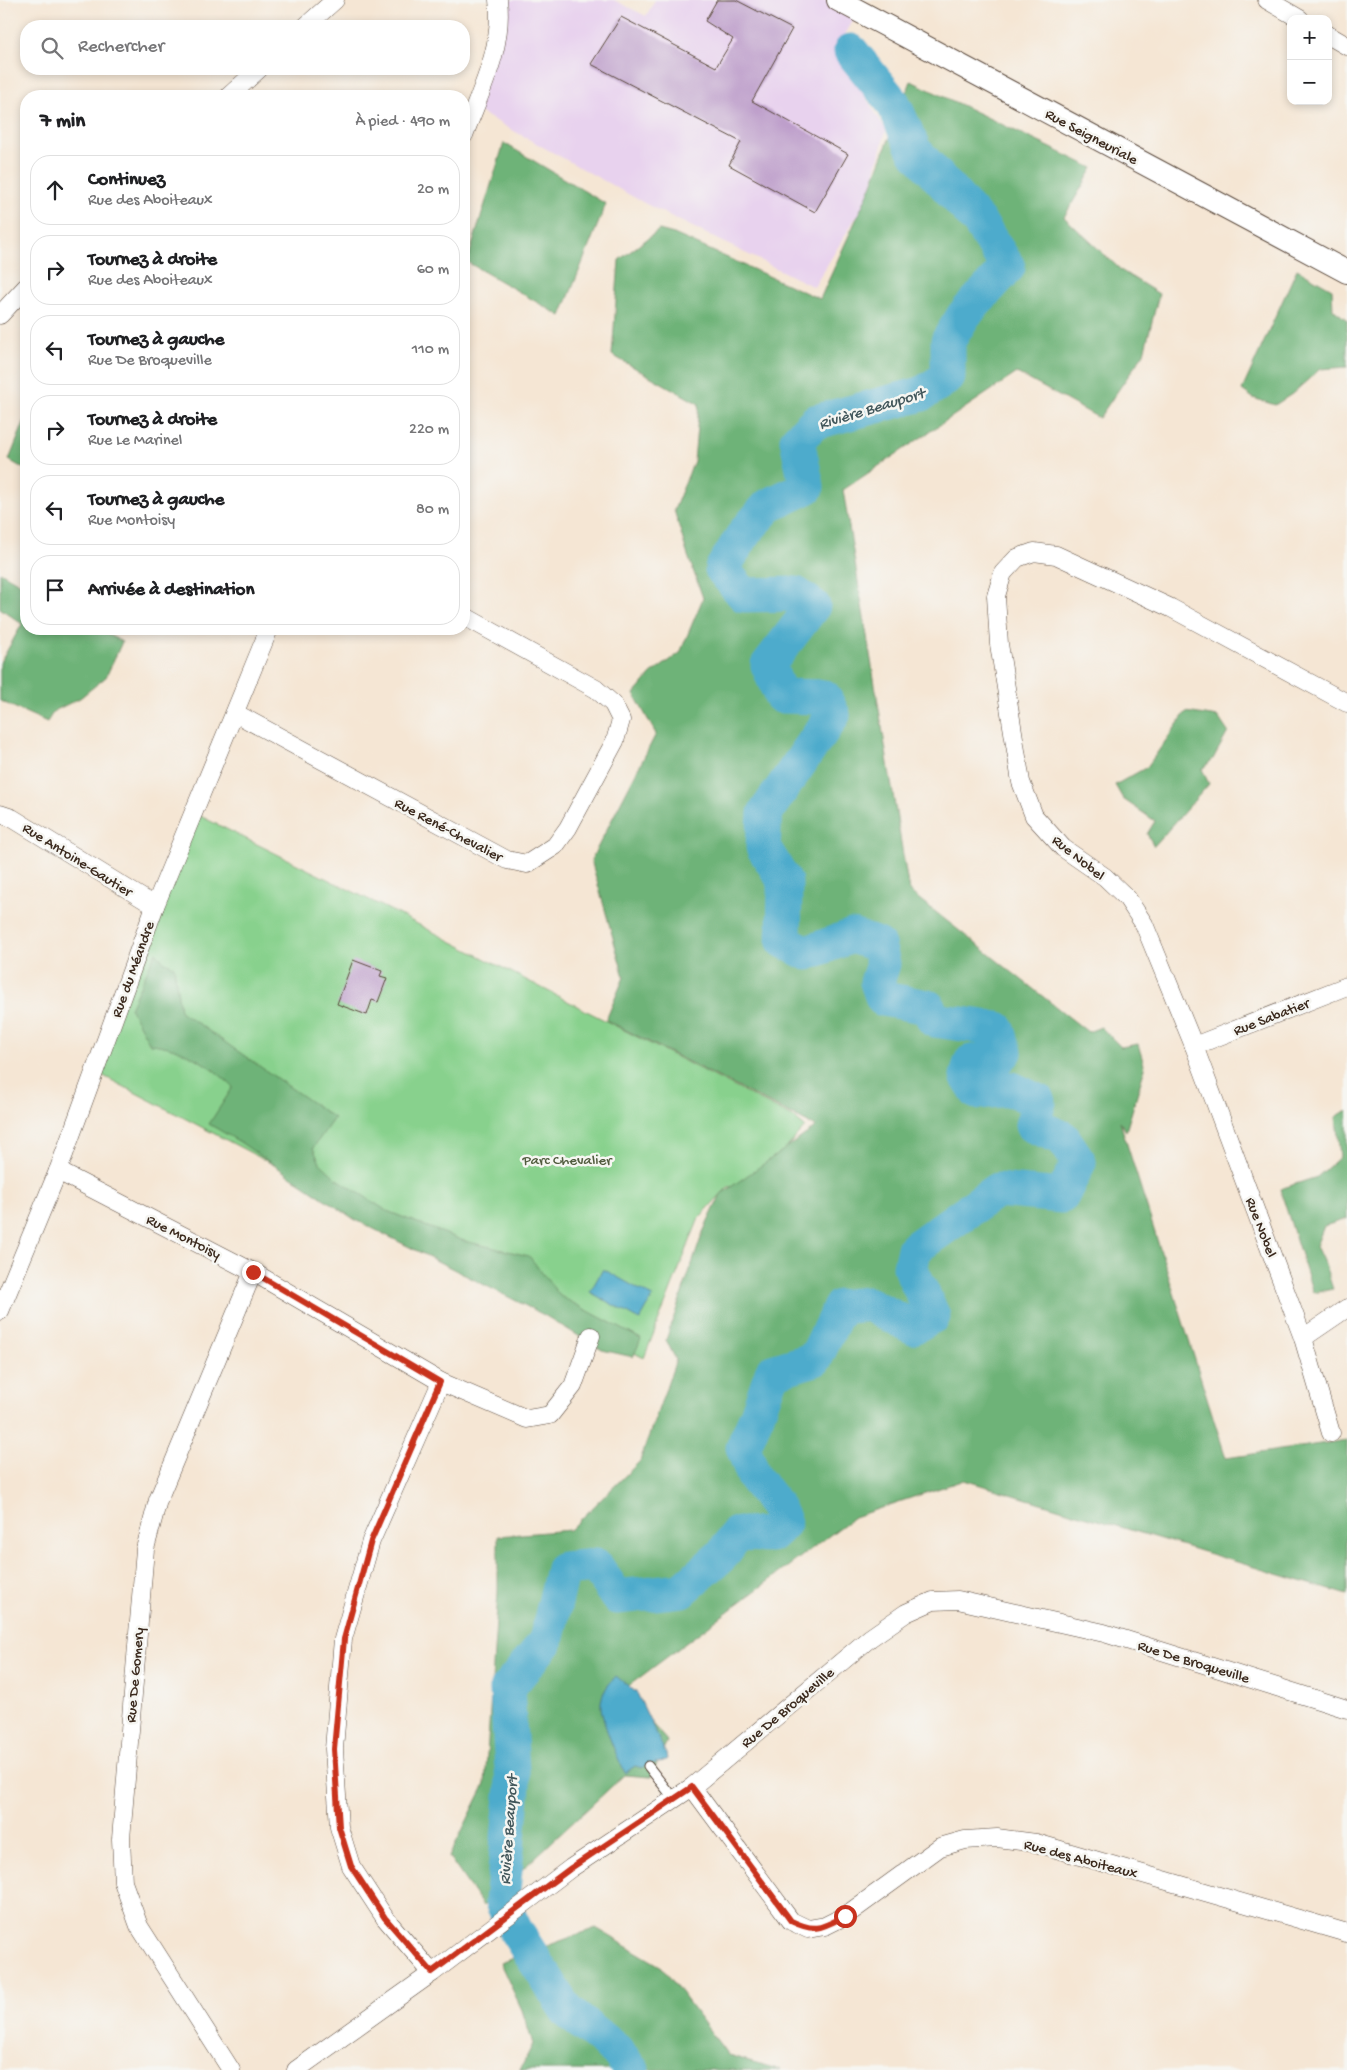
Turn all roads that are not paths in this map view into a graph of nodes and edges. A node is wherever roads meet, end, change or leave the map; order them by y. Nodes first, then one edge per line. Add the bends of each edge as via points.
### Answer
1 (335, 0) edge
2 (498, 0) edge
3 (838, 0) edge
4 (1267, 0) edge
5 (1293, 15) edge
6 (313, 20) edge
7 (1332, 37) edge
8 (1347, 46) edge
9 (252, 75) edge
10 (236, 90) edge
11 (470, 120) edge
12 (1347, 272) edge
13 (20, 293) edge
14 (0, 315) edge
15 (470, 619) edge
16 (267, 635) edge
17 (1347, 703) edge
18 (235, 713) junction
19 (0, 814) edge
20 (155, 906) junction
21 (1347, 986) edge
22 (1194, 1046) junction
23 (58, 1171) junction
24 (253, 1272) junction
25 (1347, 1308) edge
26 (0, 1311) edge
27 (591, 1336) dead end
28 (1304, 1338) junction
29 (440, 1382) junction
30 (1331, 1433) dead end
31 (1347, 1709) edge
32 (648, 1766) dead end
33 (692, 1787) junction
34 (674, 1799) junction
35 (1347, 1933) edge
36 (432, 1972) junction
37 (231, 2070) edge
38 (296, 2070) edge

1 - 6 street
2 - 11 street via 493,61
3 - 12 street, Rue Seigneuriale
4 - 5 street
7 - 8 street
9 - 10 street
13 - 14 street
15 - 18 street, Rue René-Chevalier via 596,689 613,704 621,720 615,741 568,828 555,846 527,864 507,860
16 - 18 street, Rue du Méandre
17 - 22 street, Rue Nobel via 1171,608 1056,555 1034,552 1017,558 1004,573 996,596 999,644 1021,782 1034,816 1063,848 1105,877 1127,898 1144,924
18 - 20 street, Rue du Méandre
19 - 20 street, Rue Antoine-Gautier via 12,818
20 - 23 street, Rue du Méandre
21 - 22 street, Rue Sabatier
22 - 28 street, Rue Nobel
23 - 24 street, Rue Montoisy
23 - 26 street, Rue du Méandre
24 - 29 street, Rue Montoisy
24 - 37 street, Rue De Gomery via 158,1500 145,1549 121,1839 123,1882 140,1926
25 - 28 street
27 - 29 street, Rue Montoisy via 573,1386 550,1415 527,1419
28 - 30 street, Rue Nobel
29 - 36 street via 371,1541 344,1639 334,1749 339,1827 351,1866 385,1918
31 - 33 street, Rue De Broqueville via 1104,1633 958,1600 933,1601 906,1613 870,1638
32 - 34 lane
33 - 34 street, Rue De Broqueville
33 - 35 street, Rue des Aboiteaux via 791,1921 808,1929 825,1926 845,1916 940,1847 965,1840 997,1838 1036,1844
34 - 36 street, Rue De Broqueville via 571,1868
36 - 38 street, Rue De Broqueville

